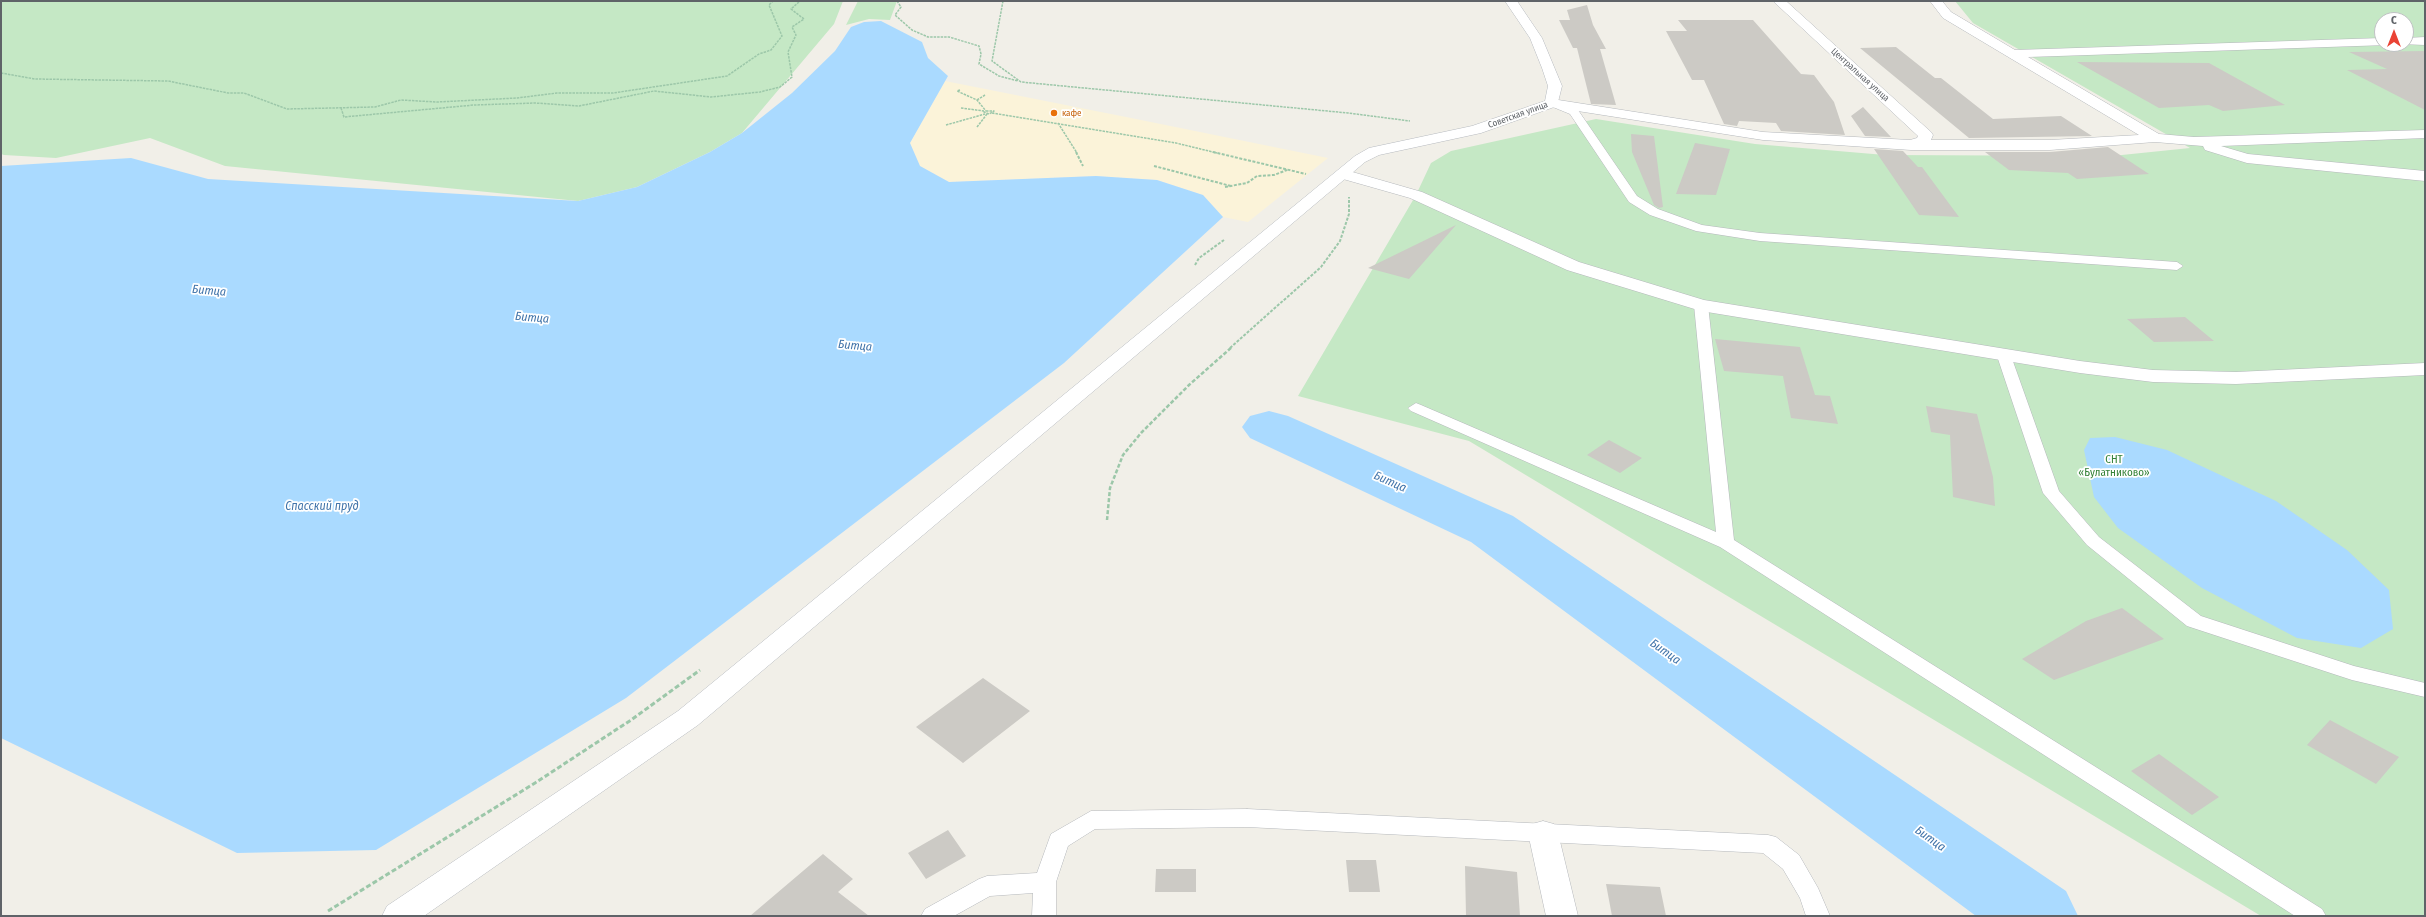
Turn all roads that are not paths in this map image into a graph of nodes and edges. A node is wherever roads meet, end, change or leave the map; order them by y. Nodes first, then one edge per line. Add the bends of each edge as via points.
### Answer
1 (1511, 1) edge
2 (1779, 1) edge
3 (1936, 1) edge
4 (2425, 41) edge
5 (2374, 42) edge
6 (2414, 42) edge
7 (2012, 54) junction
8 (1552, 103) junction
9 (2425, 134) edge
10 (2155, 138) junction
11 (2194, 142) junction
12 (1911, 145) junction
13 (1342, 174) junction
14 (2425, 176) edge
15 (2177, 266) dead end
16 (1701, 306) junction
17 (2003, 354) junction
18 (2425, 369) edge
19 (1416, 408) dead end
20 (1726, 543) junction
21 (2425, 690) edge
22 (1543, 833) junction
23 (1046, 882) junction
24 (398, 916) edge
25 (933, 916) edge
26 (1044, 916) edge
27 (1562, 916) edge
28 (1818, 916) edge
29 (2314, 916) edge

1 - 8 street, Советская улица via 1536,38 1549,68 1555,86
2 - 12 street, Центральная улица via 1926,135 1923,142
3 - 7 street via 1947,15
4 - 6 street
5 - 7 street
7 - 10 street
8 - 12 street via 1763,136
8 - 13 street, Советская улица via 1476,130 1374,152 1360,159
8 - 15 lane via 1574,112 1633,199 1654,212 1700,228 1760,237
9 - 11 street
10 - 11 street
10 - 12 street via 2050,145
11 - 14 street via 2247,158
13 - 16 street via 1416,195 1572,266
13 - 24 street, Советская улица via 688,718
16 - 17 street
16 - 20 lane
17 - 18 street via 2153,376 2236,378
17 - 21 lane via 2051,493 2093,541 2194,621 2352,673
19 - 20 lane
20 - 29 lane
22 - 23 lane via 1247,818 1091,820 1059,840
22 - 27 street
22 - 28 lane via 1768,844 1791,862 1810,895
23 - 25 lane via 987,886
23 - 26 lane

